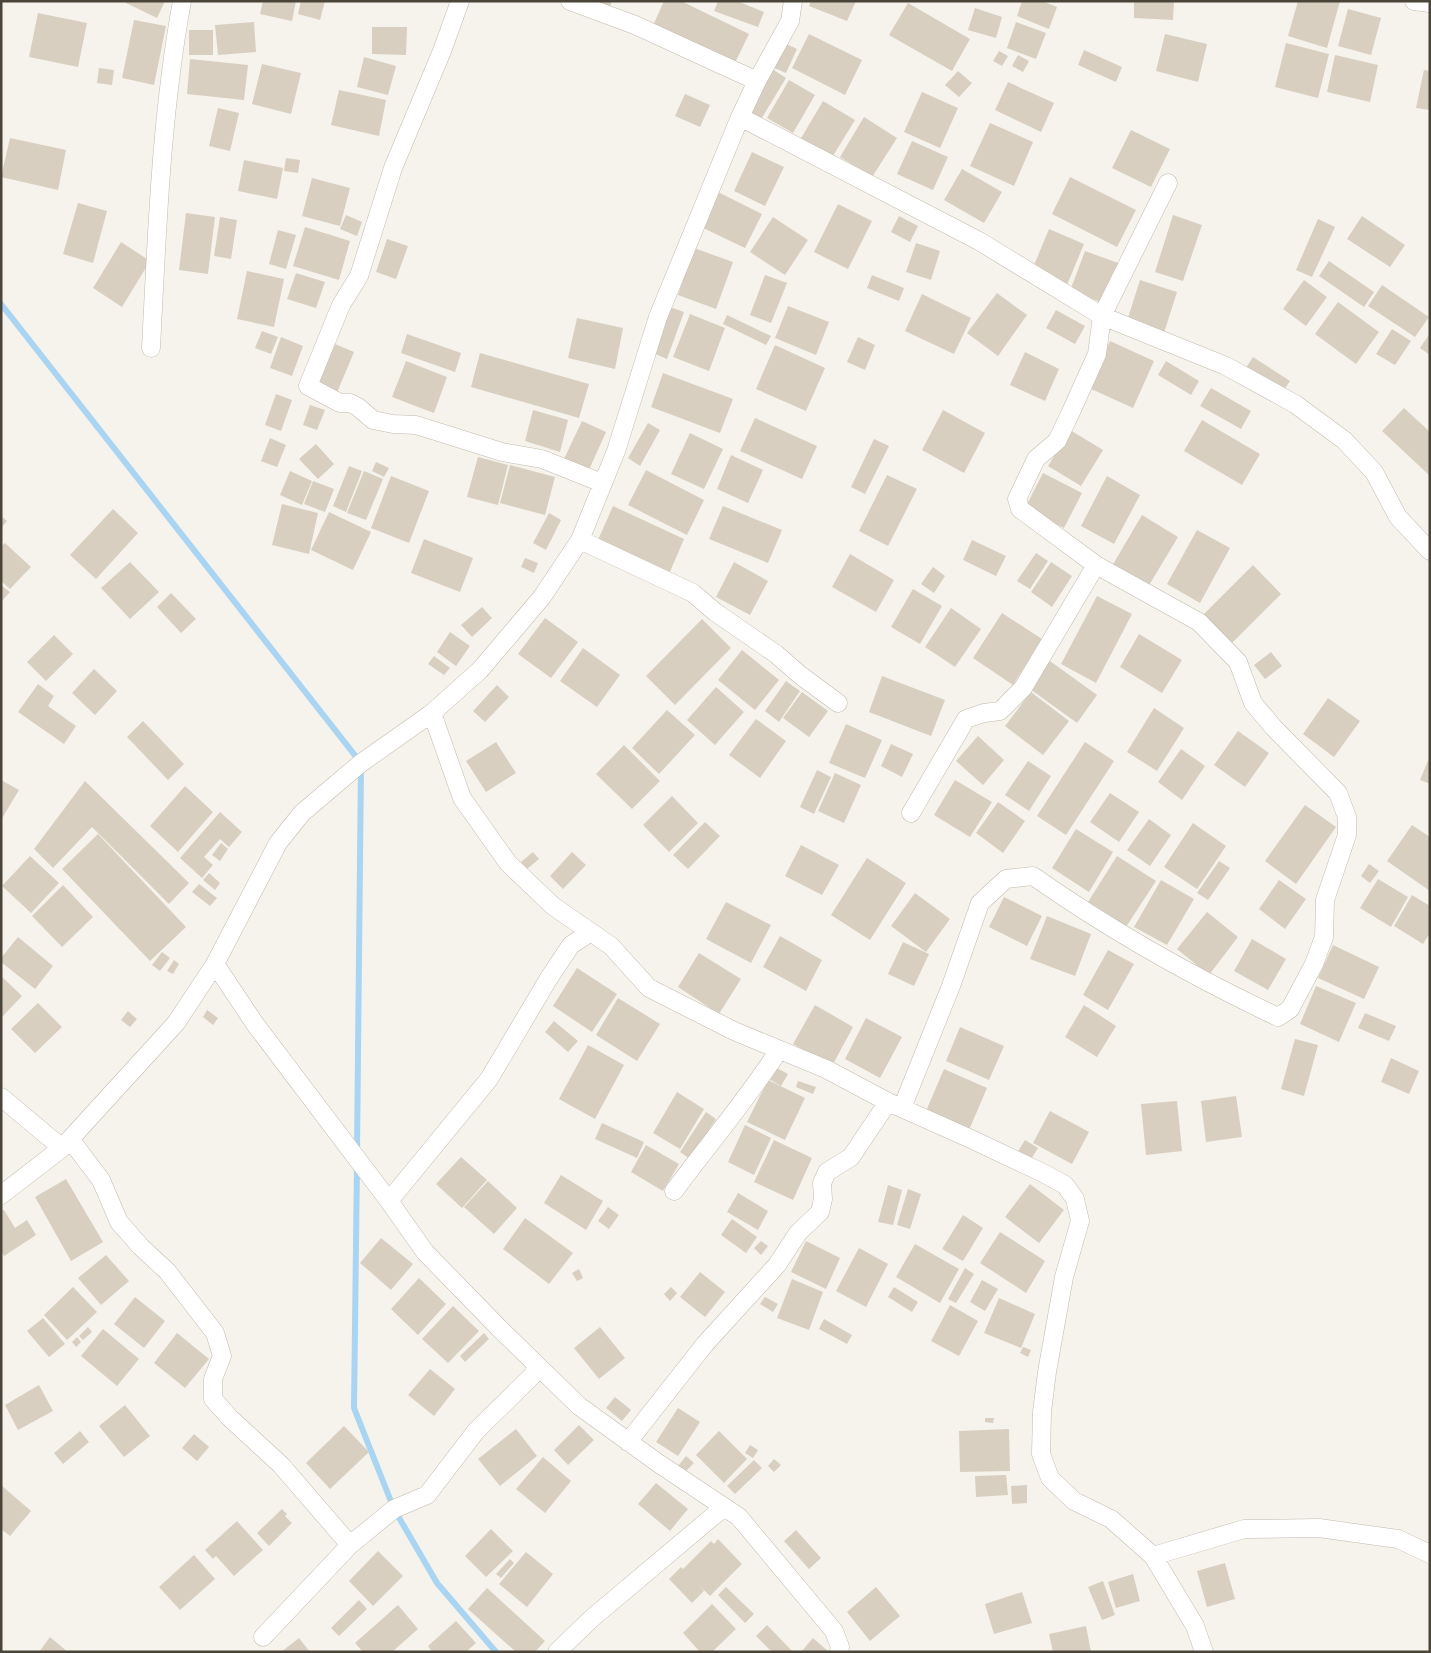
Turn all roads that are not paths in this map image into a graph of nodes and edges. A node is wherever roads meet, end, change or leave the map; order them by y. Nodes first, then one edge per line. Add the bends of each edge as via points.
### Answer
1 (182, 1) edge
2 (460, 1) edge
3 (570, 1) edge
4 (793, 1) edge
5 (1414, 1) edge
6 (1430, 4) edge
7 (757, 81) junction
8 (740, 117) junction
9 (1168, 184) dead end
10 (1102, 316) junction
11 (151, 348) dead end
12 (602, 484) junction
13 (580, 540) junction
14 (1430, 551) edge
15 (1096, 565) junction
16 (838, 703) dead end
17 (432, 714) junction
18 (911, 813) dead end
19 (591, 932) junction
20 (215, 964) junction
21 (779, 1050) junction
22 (1, 1097) edge
23 (895, 1105) junction
24 (66, 1144) junction
25 (674, 1191) dead end
26 (1, 1195) edge
27 (389, 1202) junction
28 (540, 1368) junction
29 (628, 1442) junction
30 (724, 1507) junction
31 (350, 1545) junction
32 (1430, 1554) edge
33 (1153, 1556) junction
34 (264, 1637) dead end
35 (557, 1652) edge
36 (839, 1652) edge
37 (1204, 1652) edge

1 - 11 street via 160,184
2 - 12 street via 394,168 359,276 341,305 308,386 340,403 358,407 372,420 416,425 502,452 542,459
3 - 7 street via 635,26
4 - 7 street via 790,21
5 - 6 street
7 - 8 street
8 - 10 street via 979,242
8 - 12 street via 658,317 616,451
9 - 10 street
10 - 14 street via 1226,366 1295,404 1344,440 1374,472 1398,517
10 - 15 street via 1098,354 1057,441 1036,458 1017,499 1020,509
12 - 13 street
13 - 16 street via 693,592 715,612 776,654
13 - 17 street via 542,597 480,670
15 - 18 street via 1023,688 1000,711 966,719
15 - 23 street via 1198,622 1238,662 1253,703 1338,793 1347,817 1347,835 1325,900 1324,937 1314,964 1290,1008 1278,1017 1205,981 1033,876 1006,879 980,903 952,986
17 - 19 street via 462,798 508,863 553,906
17 - 20 street via 361,763 302,813 278,843
19 - 21 street via 611,946 649,988
19 - 27 street via 571,945 489,1079
20 - 24 street via 176,1023
20 - 27 street via 255,1024
21 - 23 street
21 - 25 street
22 - 24 street
23 - 29 street via 851,1157 827,1172 822,1183 820,1212 798,1233 777,1264 705,1344
23 - 33 street via 1043,1173 1065,1185 1075,1199 1080,1221 1064,1277 1047,1372 1041,1454 1050,1478 1074,1501 1111,1519
24 - 26 street
24 - 31 street via 102,1180 119,1222 167,1271 215,1333 222,1356 213,1379 214,1399 281,1465
27 - 28 street via 424,1252
28 - 29 street via 579,1406
28 - 31 street via 476,1430 427,1496 394,1509
29 - 30 street
30 - 35 street via 591,1619
30 - 36 street via 739,1517 834,1631
31 - 34 street
32 - 33 street via 1398,1539 1319,1528 1244,1529
33 - 37 street via 1195,1626

